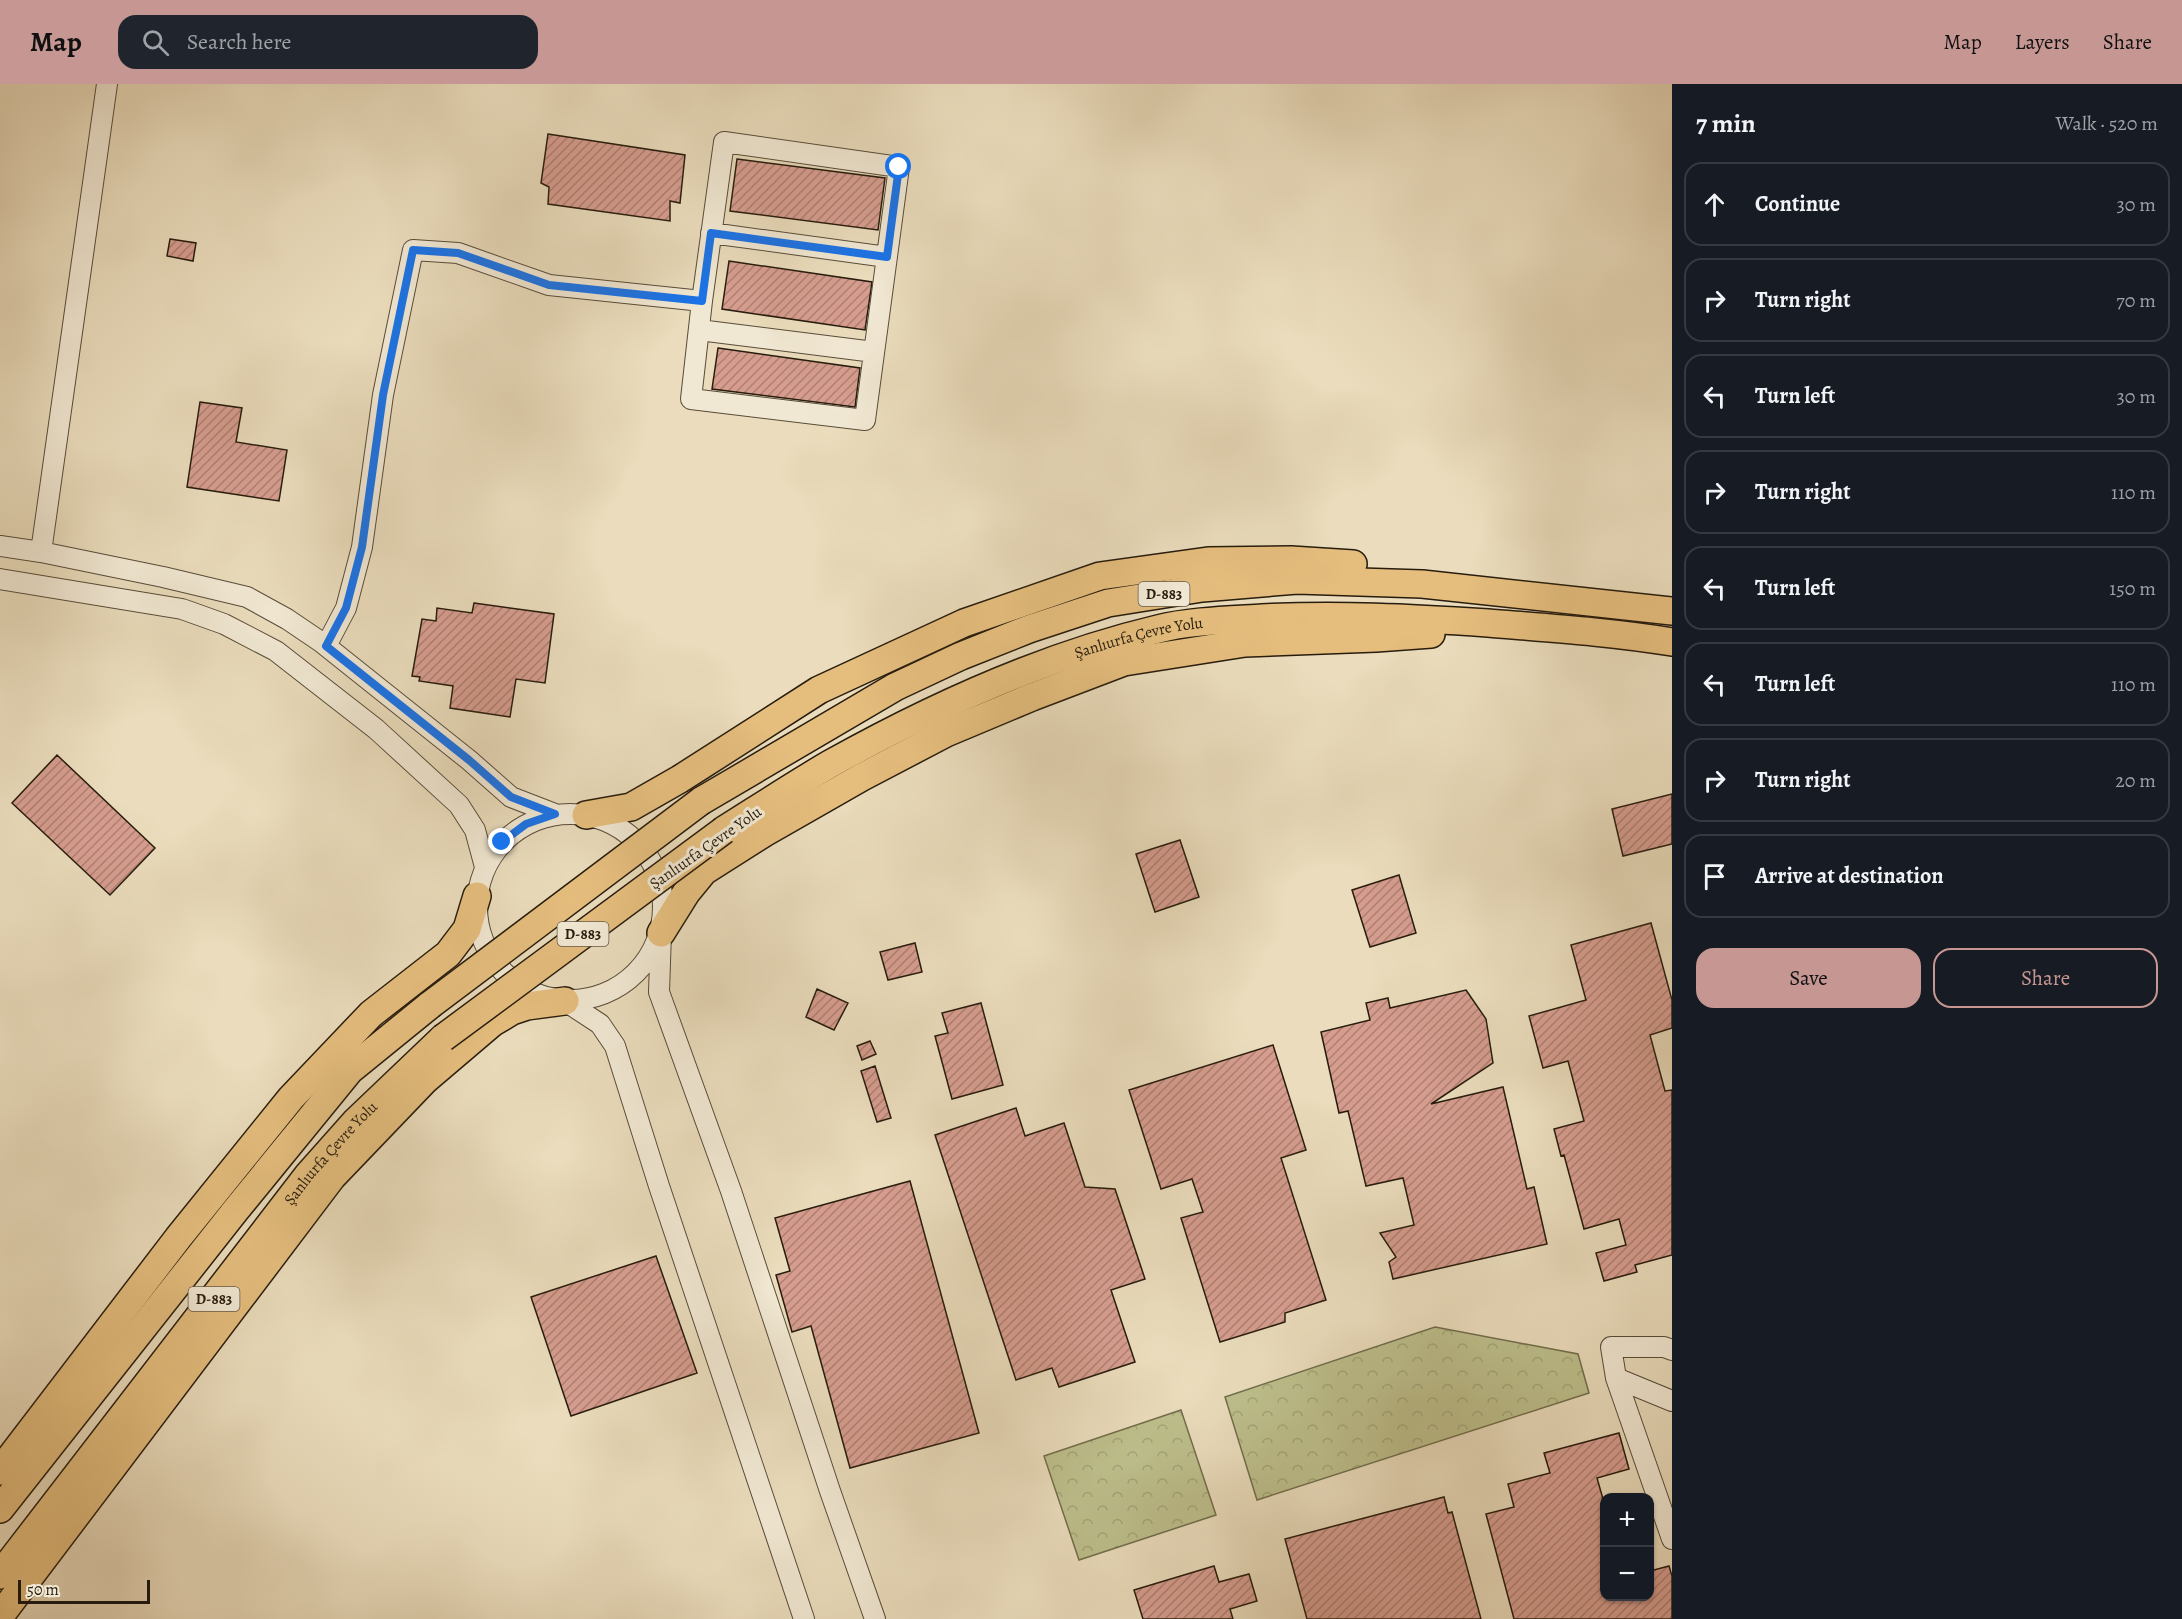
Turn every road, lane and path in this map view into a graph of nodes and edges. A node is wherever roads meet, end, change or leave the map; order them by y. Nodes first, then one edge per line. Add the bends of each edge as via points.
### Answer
1 (107, 84) edge
2 (711, 233) junction
3 (887, 257) junction
4 (702, 301) junction
5 (699, 330) junction
6 (874, 352) junction
7 (0, 546) edge
8 (41, 552) junction
9 (0, 579) edge
10 (1531, 594) junction
11 (1672, 611) edge
12 (1521, 626) junction
13 (1672, 642) edge
14 (326, 646) junction
15 (555, 814) junction
16 (586, 815) junction
17 (485, 867) junction
18 (477, 896) junction
19 (661, 933) junction
20 (565, 1001) junction
21 (1672, 1350) edge
22 (1616, 1378) junction
23 (1672, 1401) edge
24 (0, 1471) edge
25 (0, 1509) edge
26 (1672, 1539) edge
27 (0, 1575) edge
28 (0, 1616) edge
29 (804, 1619) edge
30 (875, 1619) edge

1 - 8 street
2 - 3 street
2 - 3 street via 724,142 899,167
2 - 4 street
3 - 6 street
4 - 5 street
4 - 14 street via 549,285 458,253 413,250 383,395 362,547 346,608
5 - 6 street
5 - 6 street via 691,399 865,420
7 - 8 street
8 - 14 street via 247,597
9 - 17 street via 182,609 224,624 276,651 376,729 459,805 475,830
10 - 11 highway, D-883
10 - 16 highway via 1420,570 1291,560 1208,561 1100,576 964,623 819,690 632,807
10 - 25 highway, D-883, bridge via 1422,584 1297,580 1202,588 1108,603 1019,633 895,687 701,801 350,1070
12 - 13 highway, Şanlıurfa Çevre Yolu / D-883
12 - 19 highway via 1376,638 1245,643 1124,662 946,733 764,832 704,872
12 - 27 highway, Şanlıurfa Çevre Yolu / D-883, bridge via 1309,615 1160,628 1091,648 938,708 830,764 724,830 443,1038 356,1121 308,1175
14 - 15 street via 511,797
15 - 16 street
15 - 17 street via 526,824 502,842
16 - 19 street via 614,824 639,844 657,870 664,901
17 - 18 street
18 - 20 street via 478,926 489,954 508,978 534,994
18 - 24 highway via 467,928 448,954 371,1014 291,1098
19 - 20 street via 648,961 625,984 597,997
19 - 30 street via 659,992 731,1191
20 - 28 highway via 527,1006 492,1023 425,1080 332,1177
20 - 29 street via 600,1024 615,1046
21 - 22 street via 1611,1347
22 - 23 street
22 - 26 street

